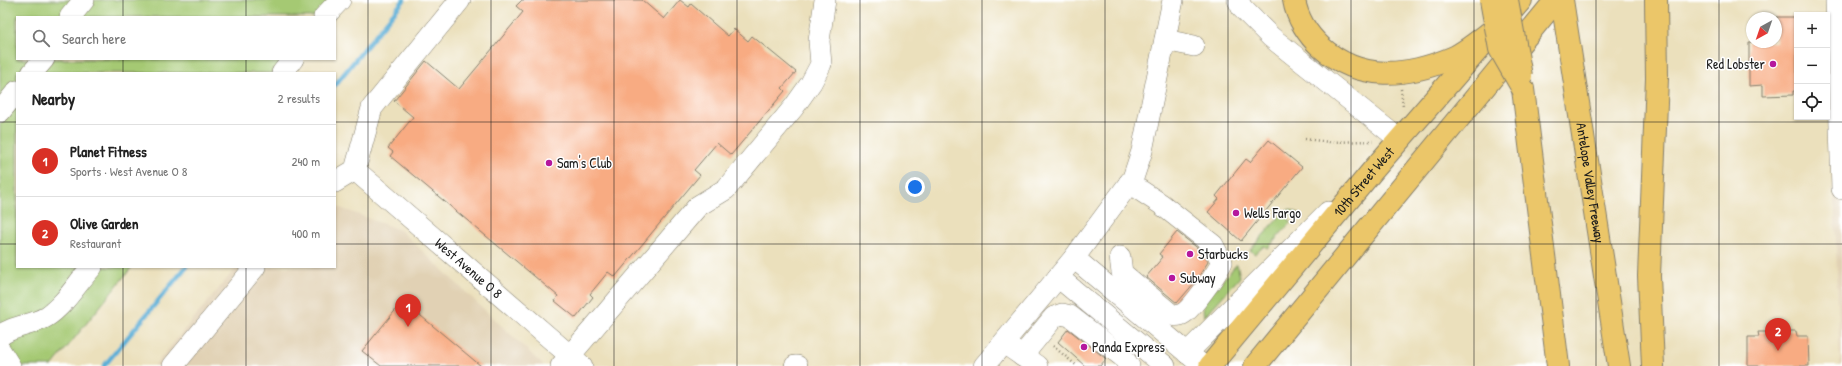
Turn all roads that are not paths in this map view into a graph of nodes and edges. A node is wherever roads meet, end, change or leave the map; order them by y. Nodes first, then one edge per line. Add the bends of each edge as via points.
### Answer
1 (84, 0) edge
2 (340, 0) edge
3 (460, 0) edge
4 (825, 0) edge
5 (1173, 0) edge
6 (1238, 0) edge
7 (1294, 0) edge
8 (1491, 0) edge
9 (1521, 0) edge
10 (1556, 0) edge
11 (1562, 0) edge
12 (1656, 0) edge
13 (1836, 0) edge
14 (1506, 10) edge
15 (71, 16) edge
16 (325, 16) edge
17 (1165, 40) junction
18 (1194, 46) dead end
19 (43, 60) edge
20 (292, 60) edge
21 (33, 72) edge
22 (283, 72) edge
23 (1524, 89) junction
24 (16, 92) edge
25 (0, 112) edge
26 (1383, 137) road end
27 (1374, 169) junction
28 (355, 170) junction
29 (336, 181) edge
30 (1129, 183) junction
31 (1842, 189) edge
32 (1120, 257) dead end
33 (1074, 258) junction
34 (91, 268) edge
35 (254, 268) edge
36 (1058, 277) junction
37 (0, 336) edge
38 (1004, 343) junction
39 (0, 350) edge
40 (1187, 352) junction
41 (1029, 361) edge
42 (571, 362) edge
43 (10, 366) edge
44 (173, 366) edge
45 (984, 366) edge
46 (1129, 366) edge
47 (1165, 366) edge
48 (1203, 366) edge
49 (1210, 366) edge
50 (1255, 366) edge
51 (1558, 366) edge
52 (1619, 366) edge
53 (1653, 366) edge

1 - 15 street
2 - 16 street
3 - 28 street via 372,108
4 - 42 street via 819,41 821,64 794,107 726,189 698,206
5 - 17 street
6 - 26 street via 1242,8 1271,37
7 - 14 main road via 1303,25 1316,42 1350,67 1374,73 1401,72 1454,57
8 - 23 main road, bridge via 1500,49
9 - 14 main road, 10th Street West
10 - 50 main road
11 - 52 main road, Antelope Valley Freeway
12 - 53 main road via 1657,78 1649,276
13 - 31 street
14 - 23 main road, bridge
14 - 27 main road, 10th Street West
17 - 18 street
17 - 30 street via 1142,151
19 - 21 street
20 - 22 street
23 - 51 main road
24 - 25 street
27 - 40 street via 1319,220
27 - 49 main road, 10th Street West
28 - 29 street
28 - 42 street, West Avenue O 8
30 - 32 street via 1161,204 1213,245 1222,262 1218,273 1185,312 1176,316 1122,273
30 - 33 street
33 - 36 street
33 - 40 street
34 - 37 street via 51,313
35 - 44 street
36 - 38 street
36 - 47 street
38 - 41 street
38 - 45 street
39 - 43 street
40 - 48 street
41 - 46 street via 1049,321 1062,314 1070,316 1110,347

